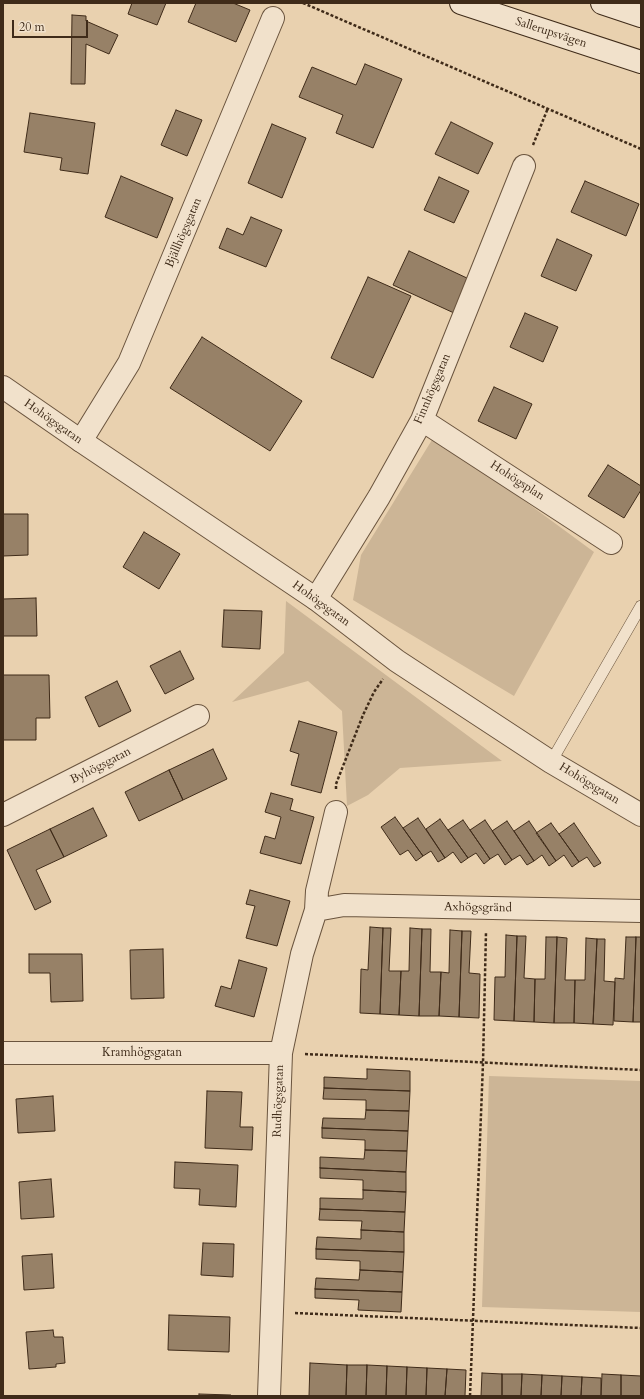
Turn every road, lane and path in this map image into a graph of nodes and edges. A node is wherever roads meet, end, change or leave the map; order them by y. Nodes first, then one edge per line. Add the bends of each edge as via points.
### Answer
1 (303, 3) edge
2 (461, 3) edge
3 (602, 3) edge
4 (641, 16) edge
5 (273, 18) dead end
6 (641, 62) edge
7 (548, 108) junction
8 (641, 149) edge
9 (524, 166) joint
10 (3, 387) edge
11 (422, 420) junction
12 (80, 441) junction
13 (611, 543) dead end
14 (316, 599) junction
15 (641, 606) edge
16 (397, 660) junction
17 (198, 716) dead end
18 (551, 762) junction
19 (336, 812) joint
20 (3, 815) edge
21 (641, 815) edge
22 (487, 908) junction
23 (316, 910) junction
24 (641, 911) edge
25 (3, 1053) edge
26 (281, 1053) junction
27 (483, 1063) junction
28 (641, 1070) edge
29 (271, 1311) junction
30 (472, 1321) junction
31 (641, 1328) edge
32 (269, 1396) edge
33 (470, 1396) edge

1 - 7 path
2 - 6 street, Sallerupsvägen
3 - 4 street
5 - 12 street, Bjällhögsgatan via 129,363
7 - 8 path
7 - 9 path
9 - 11 street, Finnhögsgatan
10 - 12 street, Hohögsgatan
11 - 13 street, Hohögsplan
11 - 14 street, Finnhögsgatan via 379,497
12 - 14 street, Hohögsgatan
14 - 16 street, Hohögsgatan
15 - 18 lane
16 - 18 street, Hohögsgatan
16 - 19 path via 374,692 363,715 336,784
17 - 20 street, Byhögsgatan
18 - 21 street, Hohögsgatan
19 - 23 street, Rudhögsgatan via 317,891
22 - 23 street, Axhögsgränd via 344,904
22 - 24 street, Axhögsgränd
22 - 27 path
23 - 26 street, Rudhögsgatan via 302,954
25 - 26 street, Kramhögsgatan
26 - 27 path
26 - 29 street, Rudhögsgatan
27 - 28 path
27 - 30 path
29 - 30 path
29 - 32 street, Rudhögsgatan
30 - 31 path
30 - 33 path

